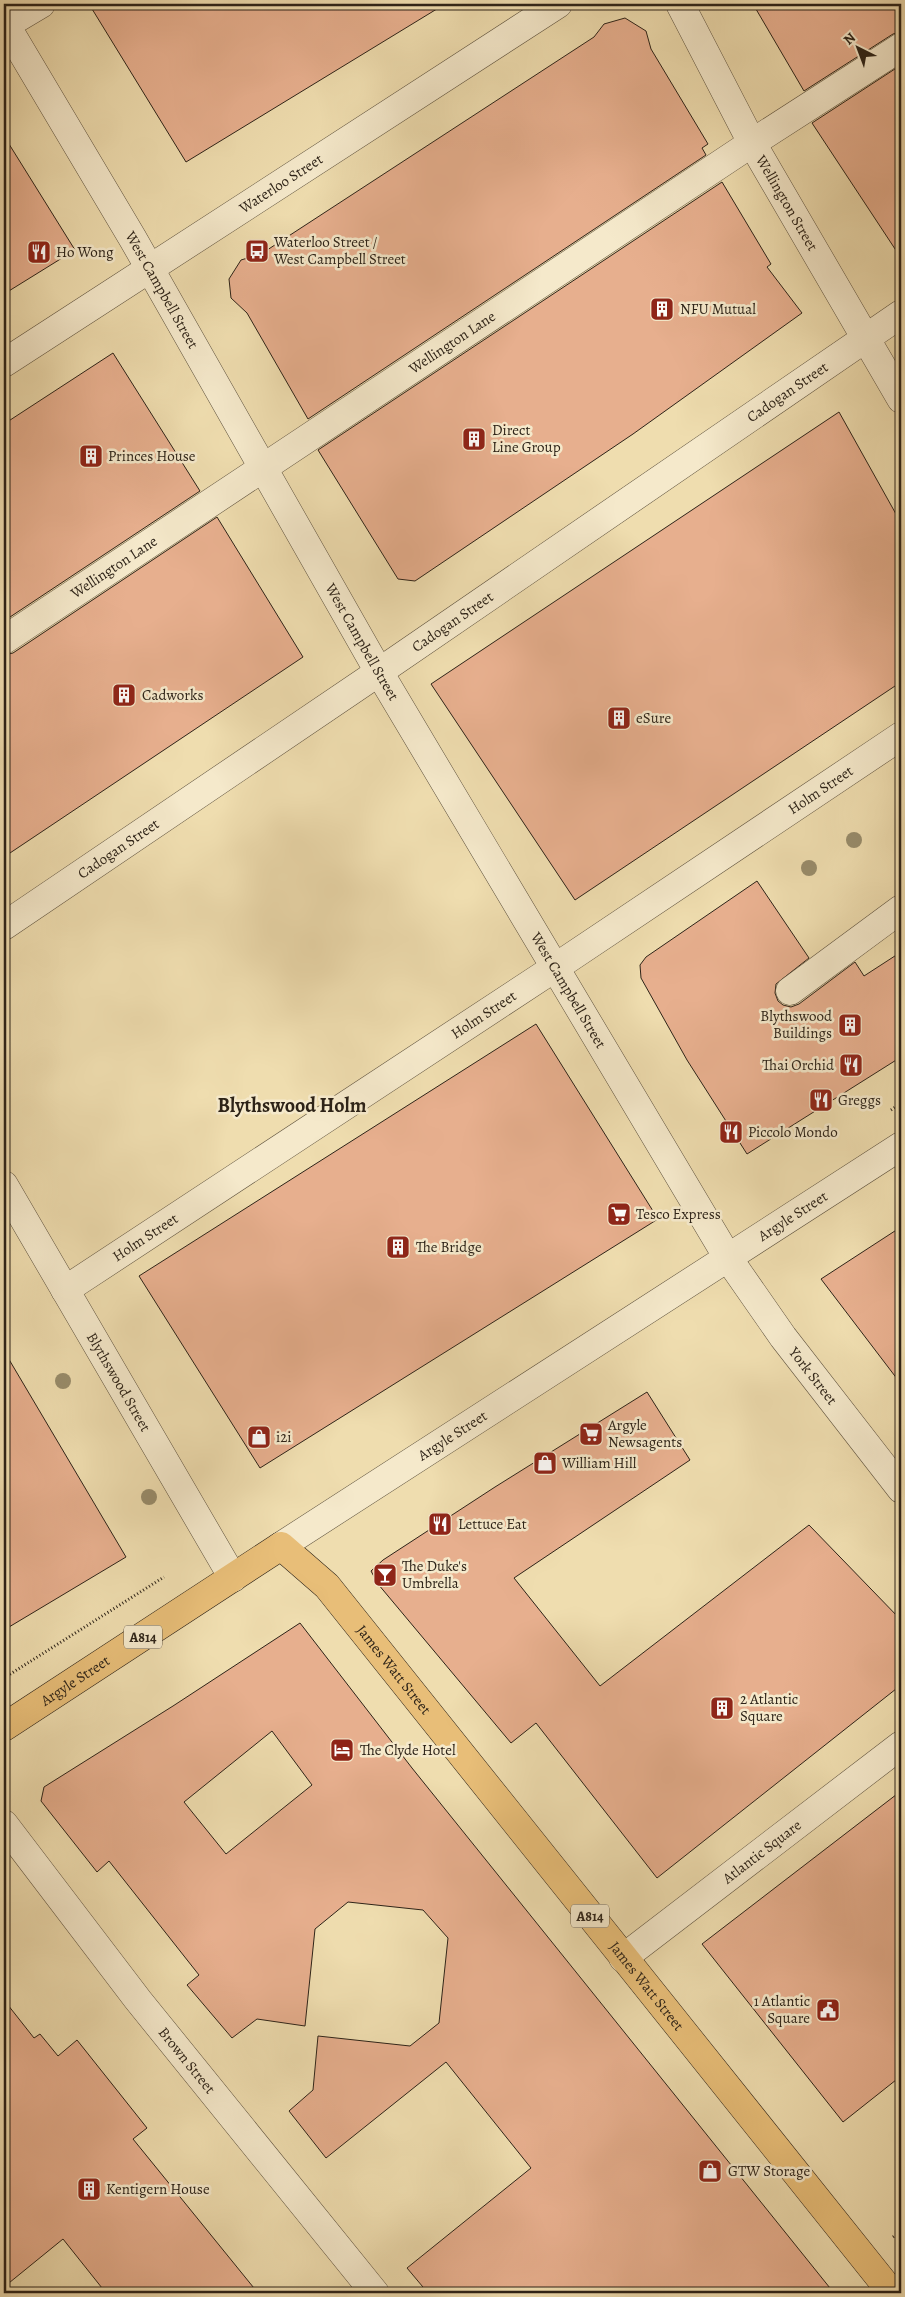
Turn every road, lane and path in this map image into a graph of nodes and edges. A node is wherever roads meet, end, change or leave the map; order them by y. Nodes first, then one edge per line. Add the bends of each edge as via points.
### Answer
1 (41, 4) edge
2 (558, 4) edge
3 (680, 4) edge
4 (4, 24) edge
5 (901, 48) edge
6 (752, 143) junction
7 (148, 268) junction
8 (901, 314) edge
9 (866, 337) junction
10 (4, 362) edge
11 (901, 399) edge
12 (263, 469) junction
13 (4, 640) edge
14 (379, 672) junction
15 (901, 736) edge
16 (901, 909) edge
17 (4, 926) edge
18 (556, 967) junction
19 (790, 991) dead end
20 (901, 1146) edge
21 (4, 1185) edge
22 (728, 1258) junction
23 (65, 1290) junction
24 (901, 1489) edge
25 (281, 1546) junction
26 (233, 1578) junction
27 (4, 1726) edge
28 (901, 1745) edge
29 (4, 1824) edge
30 (623, 1958) junction
31 (375, 2293) edge
32 (892, 2293) edge

1 - 4 street
2 - 7 street, Waterloo Street
3 - 6 street, Wellington Street
4 - 7 street, West Campbell Street
5 - 6 street, Wellington Lane
6 - 9 street, Wellington Street
6 - 12 street, Wellington Lane
7 - 10 street, Waterloo Street
7 - 12 street, West Campbell Street
8 - 9 street, Cadogan Street
9 - 11 street, Wellington Street
9 - 14 street, Cadogan Street
12 - 13 street, Wellington Lane
12 - 14 street, West Campbell Street
14 - 17 street, Cadogan Street
14 - 18 street, West Campbell Street
15 - 18 street, Holm Street
16 - 19 street
18 - 22 street, West Campbell Street
18 - 23 street, Holm Street
20 - 22 street, Argyle Street
21 - 23 street, Blythswood Street
22 - 24 street, York Street via 783,1336
22 - 25 street, Argyle Street
23 - 26 street, Blythswood Street
25 - 26 main road, Argyle Street / A814
25 - 30 main road, James Watt Street / A814 via 327,1586
26 - 27 main road, Argyle Street / A814
28 - 30 street, Atlantic Square
29 - 31 street, Brown Street via 138,2000
30 - 32 main road, James Watt Street / A814

